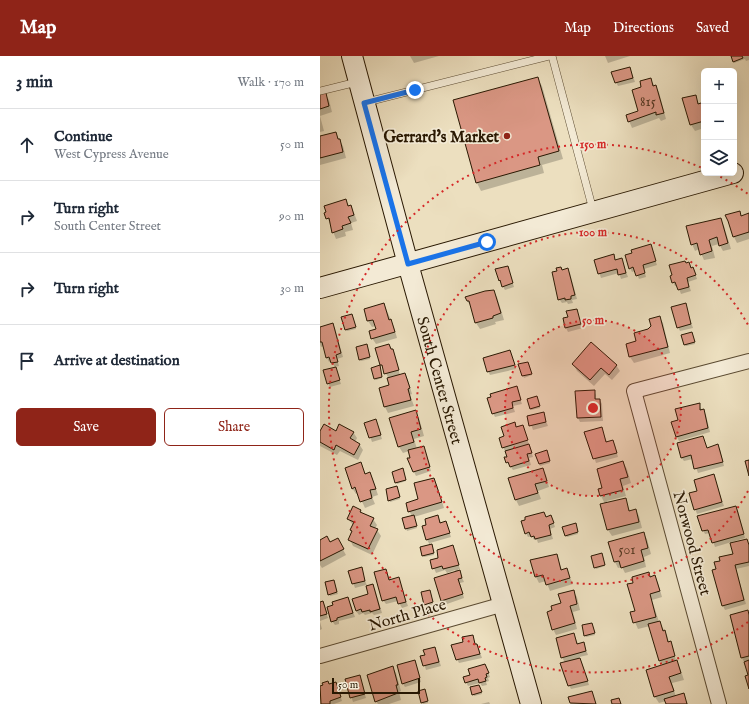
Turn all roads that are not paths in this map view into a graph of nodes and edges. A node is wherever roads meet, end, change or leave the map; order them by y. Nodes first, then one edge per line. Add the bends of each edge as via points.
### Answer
1 (352, 56) edge
2 (548, 56) edge
3 (552, 56) edge
4 (360, 82) junction
5 (320, 92) edge
6 (364, 103) junction
7 (749, 169) edge
8 (737, 172) edge
9 (723, 176) edge
10 (594, 212) junction
11 (408, 264) junction
12 (320, 288) edge
13 (749, 361) edge
14 (504, 604) junction
15 (320, 656) edge
16 (531, 704) edge
17 (719, 704) edge

1 - 4 street, South Center Street
2 - 6 lane
3 - 10 lane
4 - 5 lane
4 - 6 street, South Center Street
6 - 11 street, South Center Street
7 - 8 street
9 - 10 street
10 - 11 street
11 - 12 street
11 - 14 street, South Center Street
13 - 17 street, Norwood Street via 634,391
14 - 15 street, North Place
14 - 16 street, South Center Street

